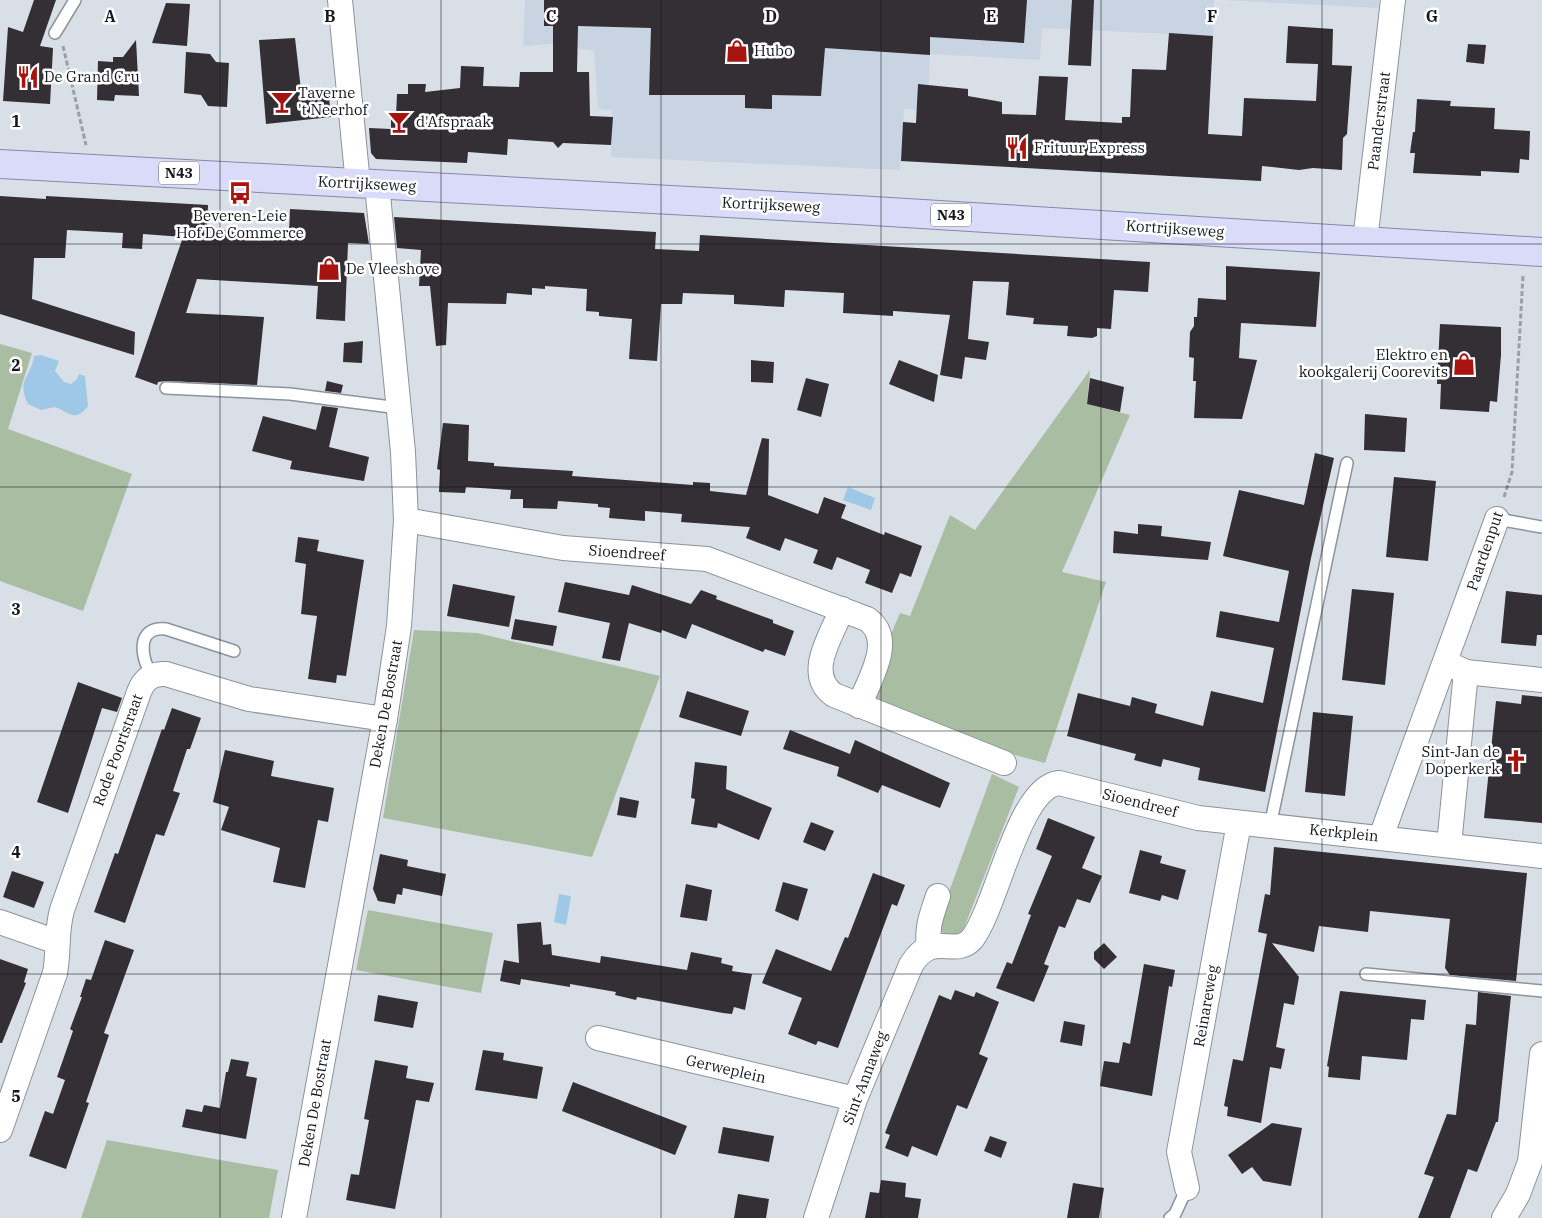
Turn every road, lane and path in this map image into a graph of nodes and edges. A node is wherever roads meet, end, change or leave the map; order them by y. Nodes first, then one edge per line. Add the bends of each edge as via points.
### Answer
1 (75, 0) edge
2 (340, 0) edge
3 (1393, 0) edge
4 (55, 33) joint
5 (87, 146) dead end
6 (0, 164) edge
7 (368, 184) junction
8 (1365, 241) junction
9 (1533, 251) edge
10 (166, 388) dead end
11 (399, 408) junction
12 (1347, 463) dead end
13 (1497, 519) junction
14 (406, 520) junction
15 (1542, 527) edge
16 (842, 609) junction
17 (234, 651) dead end
18 (1456, 667) junction
19 (152, 676) junction
20 (1542, 680) edge
21 (859, 706) junction
22 (385, 719) junction
23 (1004, 763) dead end
24 (1239, 823) junction
25 (1270, 826) junction
26 (1381, 837) junction
27 (1448, 844) junction
28 (1542, 856) edge
29 (938, 896) dead end
30 (0, 922) edge
31 (57, 942) junction
32 (929, 947) junction
33 (1366, 974) dead end
34 (1542, 992) edge
35 (598, 1038) dead end
36 (1542, 1054) edge
37 (855, 1099) junction
38 (0, 1130) edge
39 (1187, 1188) joint
40 (294, 1218) edge
41 (816, 1218) edge
42 (1170, 1218) edge
43 (1504, 1218) edge

1 - 4 lane
2 - 7 street, Deken De Bostraat
3 - 8 street, Paanderstraat
4 - 5 path via 62,41
6 - 7 main road, Kortrijkseweg / N43
7 - 8 main road, Kortrijkseweg / N43
7 - 11 street, Deken De Bostraat
8 - 9 main road, Kortrijkseweg / N43
9 - 13 path, Paardenput via 1512,472
10 - 11 lane via 290,394
11 - 14 street, Deken De Bostraat
12 - 25 lane
13 - 15 lane
13 - 18 street, Paardenput
14 - 16 street, Sioendreef via 563,548 707,559
14 - 22 street, Deken De Bostraat via 399,626
16 - 21 street, Sioendreef via 870,621 880,638 880,652
16 - 21 street via 820,663 820,678 830,693
17 - 19 lane via 166,629 156,630 147,636 142,648 144,664
18 - 20 street
18 - 26 street, Paardenput via 1429,701
18 - 27 street
19 - 22 street, Rode Poortstraat via 161,673 171,675 249,699
19 - 31 street, Rode Poortstraat via 143,683 139,692 62,910
21 - 23 street
22 - 40 street, Deken De Bostraat
24 - 25 street, Kerkplein
24 - 32 street, Sioendreef via 1198,818 1059,783 1043,789 1030,804 975,936 961,946
24 - 39 street, Reinareweg via 1179,1152
25 - 26 street, Kerkplein
26 - 27 street, Kerkplein
27 - 28 street, Kerkplein
29 - 32 street via 929,921
30 - 31 street
31 - 38 street, Rode Poortstraat via 55,973
32 - 37 street, Sint-Annaweg via 911,965
33 - 34 lane
35 - 37 street, Gerweplein
36 - 43 street via 1530,1162 1518,1194
37 - 41 street, Sint-Annaweg
39 - 42 lane

